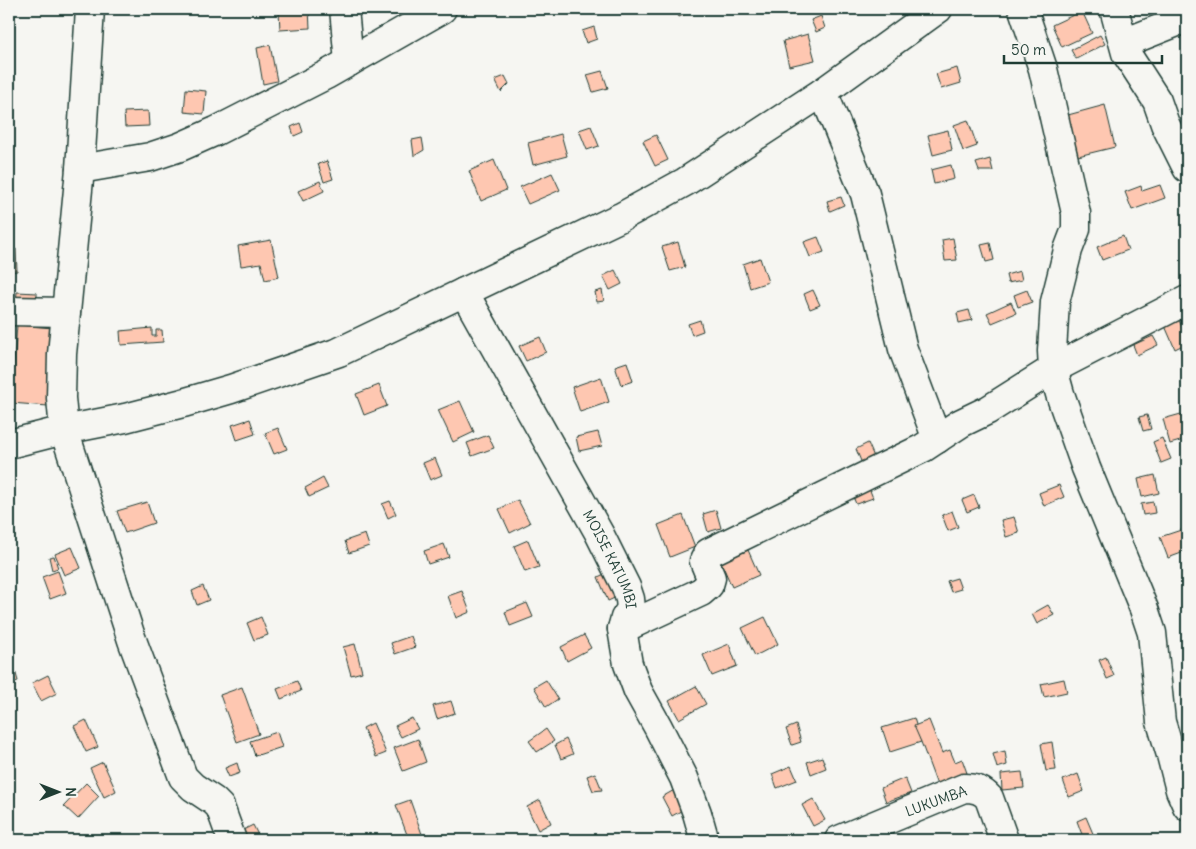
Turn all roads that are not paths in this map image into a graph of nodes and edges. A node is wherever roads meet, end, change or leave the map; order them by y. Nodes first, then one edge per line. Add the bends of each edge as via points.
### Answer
1 (90, 9) edge
2 (344, 9) edge
3 (442, 9) edge
4 (938, 9) edge
5 (1023, 9) edge
6 (1114, 9) edge
7 (1187, 18) edge
8 (1124, 43) junction
9 (349, 62) junction
10 (822, 92) junction
11 (1187, 168) edge
12 (80, 170) junction
13 (464, 292) junction
14 (1187, 300) edge
15 (9, 311) edge
16 (66, 312) junction
17 (1053, 369) junction
18 (64, 430) junction
19 (938, 439) junction
20 (9, 444) edge
21 (622, 629) junction
22 (1187, 806) edge
23 (232, 840) edge
24 (703, 840) edge
25 (839, 840) edge
26 (1004, 840) edge

1 - 12 street
2 - 9 street
3 - 9 street
4 - 10 street
5 - 17 street via 1043,69 1076,213 1076,229 1055,302
6 - 8 street
7 - 8 street
8 - 11 street via 1126,53 1157,101
9 - 12 street via 216,132 180,147 150,157
10 - 13 street via 685,182 629,213
10 - 19 street via 864,194 903,349
12 - 16 street
13 - 18 street via 339,352 284,372 184,403
13 - 21 street, MOISE KATUMBI via 619,571 631,609
14 - 17 street
15 - 16 street
16 - 18 street via 61,389
17 - 19 street
17 - 22 street via 1086,468 1152,633 1161,722
18 - 20 street
18 - 23 street via 132,640 184,777 220,807
19 - 21 street via 708,553 704,562 711,578 709,585 701,592
21 - 24 street, MOISE KATUMBI via 628,664 638,691 684,778
25 - 26 street, LUKUMBA via 964,788 971,788 989,798

